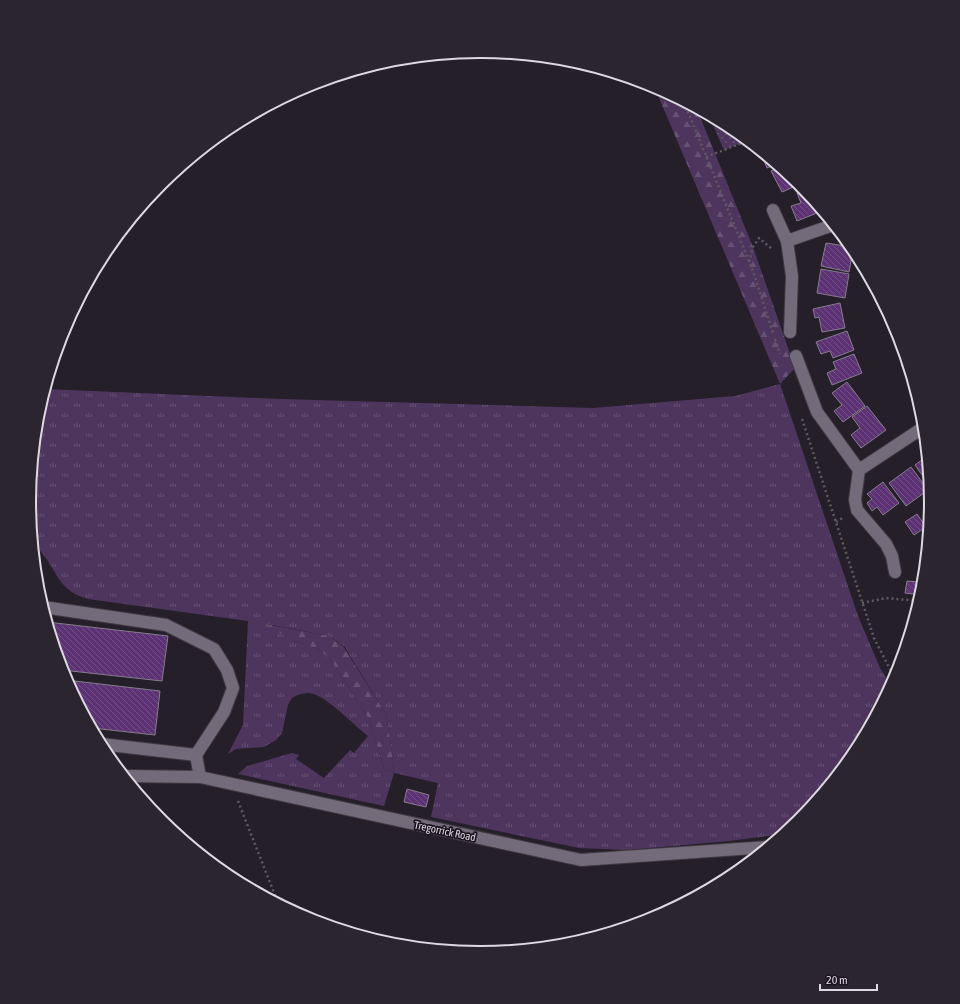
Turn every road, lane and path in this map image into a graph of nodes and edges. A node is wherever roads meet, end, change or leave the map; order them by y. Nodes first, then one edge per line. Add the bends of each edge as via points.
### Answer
1 (741, 143) edge
2 (706, 157) dead end
3 (774, 210) dead end
4 (828, 227) edge
5 (787, 241) junction
6 (772, 248) dead end
7 (749, 262) dead end
8 (790, 332) dead end
9 (796, 356) dead end
10 (918, 431) edge
11 (859, 470) junction
12 (895, 572) dead end
13 (913, 600) edge
14 (862, 603) dead end
15 (49, 608) edge
16 (108, 745) edge
17 (196, 755) junction
18 (131, 776) edge
19 (200, 777) junction
20 (232, 784) junction
21 (758, 848) edge
22 (275, 896) edge

1 - 2 path
3 - 5 street
4 - 5 street
5 - 8 street via 792,276
6 - 7 path via 759,238 753,247
9 - 11 street via 817,412
10 - 11 street
11 - 12 street via 855,500 859,515 890,550
13 - 14 path via 886,598
15 - 17 street via 166,625 214,649 228,670 233,688 224,712
16 - 17 street
17 - 19 street
18 - 19 street, Tregorrick Road
19 - 20 street, Tregorrick Road
20 - 21 street, Tregorrick Road via 580,860
20 - 22 path

